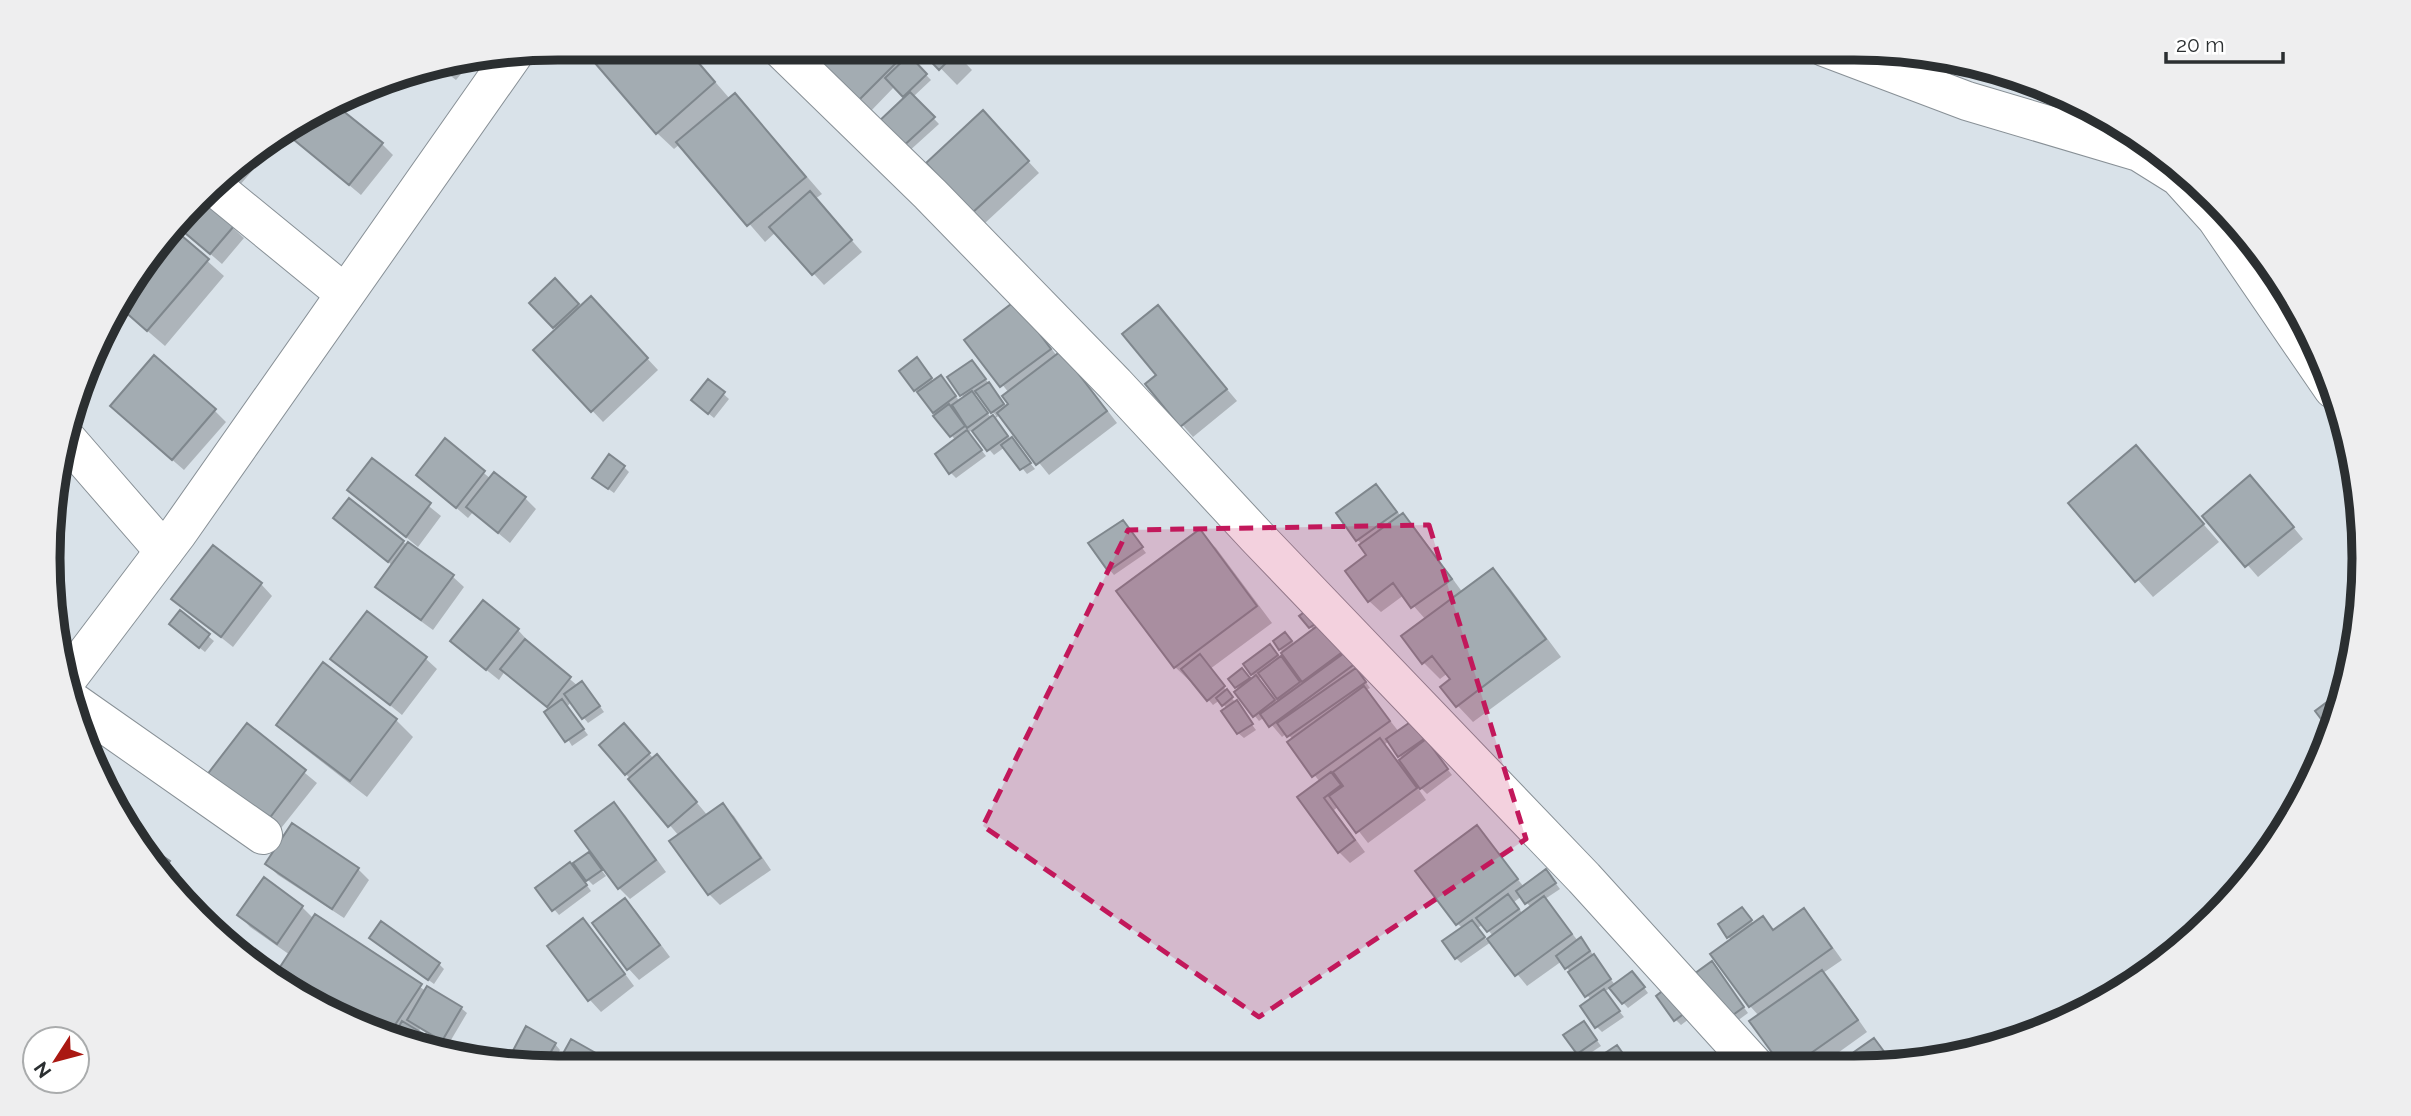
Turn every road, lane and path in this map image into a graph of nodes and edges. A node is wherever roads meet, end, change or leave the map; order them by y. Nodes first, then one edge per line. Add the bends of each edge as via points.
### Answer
1 (792, 60) edge
2 (1859, 60) edge
3 (508, 63) edge
4 (2152, 160) edge
5 (220, 192) edge
6 (2207, 208) edge
7 (344, 293) junction
8 (2306, 350) edge
9 (72, 446) edge
10 (164, 551) junction
11 (73, 672) edge
12 (83, 709) edge
13 (263, 835) dead end
14 (1746, 1056) edge

1 - 14 street via 1115,384 1584,878
2 - 4 street via 1967,101 2139,152
3 - 7 street
5 - 7 street
6 - 8 street
7 - 10 street
9 - 10 street
10 - 11 street
12 - 13 street

